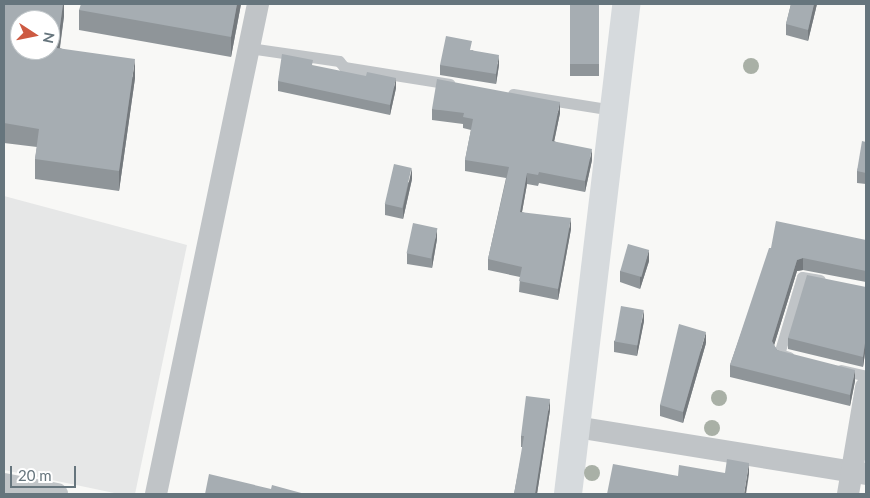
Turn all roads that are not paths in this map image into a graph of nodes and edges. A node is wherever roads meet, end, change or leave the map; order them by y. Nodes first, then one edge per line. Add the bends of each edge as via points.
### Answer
1 (258, 4) edge
2 (626, 4) edge
3 (249, 48) junction
4 (460, 85) edge
5 (499, 92) edge
6 (615, 110) junction
7 (830, 282) edge
8 (799, 359) edge
9 (828, 366) edge
10 (866, 376) edge
11 (866, 388) edge
12 (576, 427) junction
13 (859, 473) edge
14 (4, 484) edge
15 (56, 494) edge
16 (156, 494) edge
17 (568, 494) edge
18 (848, 494) edge

1 - 3 street
2 - 6 street
3 - 4 lane via 339,61 344,67
3 - 16 street
5 - 6 lane
6 - 12 street
7 - 8 lane via 802,277 779,354
9 - 10 lane
11 - 13 street
12 - 13 street
12 - 17 street
13 - 18 street
14 - 15 street

